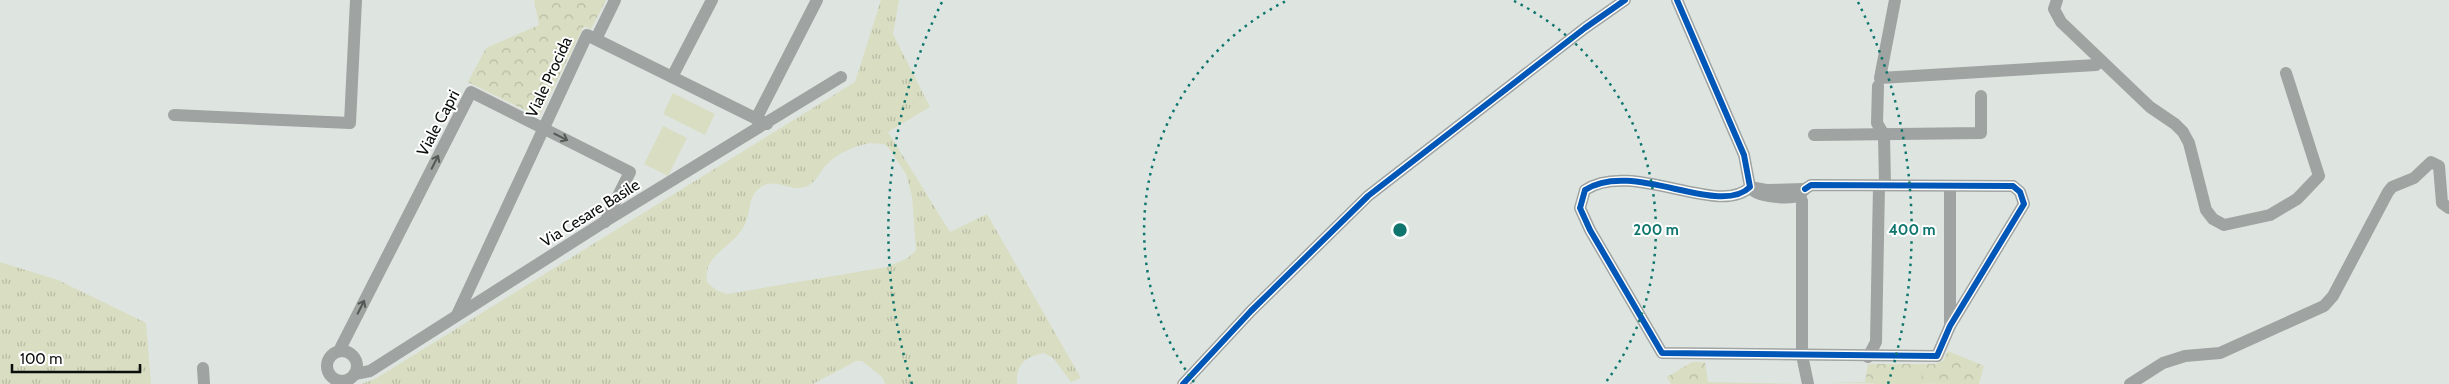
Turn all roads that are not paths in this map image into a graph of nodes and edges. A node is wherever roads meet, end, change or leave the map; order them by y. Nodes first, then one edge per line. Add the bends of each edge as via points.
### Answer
1 (356, 0) edge
2 (615, 0) edge
3 (712, 0) edge
4 (817, 0) edge
5 (1624, 0) edge
6 (1677, 0) edge
7 (1895, 0) edge
8 (2057, 0) edge
9 (596, 39) junction
10 (2096, 65) dead end
11 (2286, 73) dead end
12 (842, 77) dead end
13 (672, 78) junction
14 (1878, 86) dead end
15 (1981, 96) dead end
16 (174, 115) dead end
17 (762, 122) junction
18 (543, 128) junction
19 (1814, 135) dead end
20 (1884, 135) junction
21 (1881, 185) junction
22 (1950, 186) junction
23 (1750, 187) junction
24 (1802, 192) junction
25 (2449, 208) edge
26 (604, 222) junction
27 (456, 316) junction
28 (1950, 326) junction
29 (341, 351) junction
30 (1802, 355) junction
31 (1868, 357) junction
32 (203, 368) dead end
33 (355, 374) junction
34 (331, 381) edge
35 (204, 384) edge
36 (1183, 384) edge
37 (1808, 384) edge
38 (2130, 384) edge

1 - 16 street via 350,123
2 - 9 street
3 - 13 street
4 - 17 street
5 - 36 street via 1368,196 1251,311
6 - 23 street via 1744,155
7 - 10 street via 1880,78
8 - 11 street via 2054,9 2061,22 2150,107 2183,132 2189,143 2206,210 2224,226 2270,215 2297,200 2319,176
9 - 13 street, Viale Procida
9 - 18 street, Viale Procida via 587,35
12 - 17 street, Via Cesare Basile
13 - 17 street, Viale Procida
14 - 20 street via 1877,123
15 - 20 street via 1981,133
17 - 26 street, Via Cesare Basile
18 -> 26 street, Viale Capri via 630,172
18 - 27 street, Viale Procida
29 -> 18 street, Viale Capri via 340,346 471,92
19 - 20 street
20 - 21 street
21 - 22 street
21 - 24 street via 1812,185
21 - 31 street via 1876,342
22 - 28 street
22 - 28 street via 2014,186 2024,199 2024,204
23 - 24 street
23 - 30 street via 1736,196 1705,195 1615,179 1597,182 1585,190 1580,208 1662,353
24 - 30 street
25 - 38 street via 2442,203 2439,166 2431,162 2414,178 2392,187 2388,192 2324,306 2220,353 2185,356 2163,363
26 - 27 street, Via Cesare Basile
27 - 33 street, Via Cesare Basile via 370,371
28 - 31 street via 1937,356
29 - 33 street via 350,353 356,360
29 - 34 street via 332,354 327,362
30 - 31 street
30 - 37 street
32 - 35 street
33 - 34 street via 343,381

